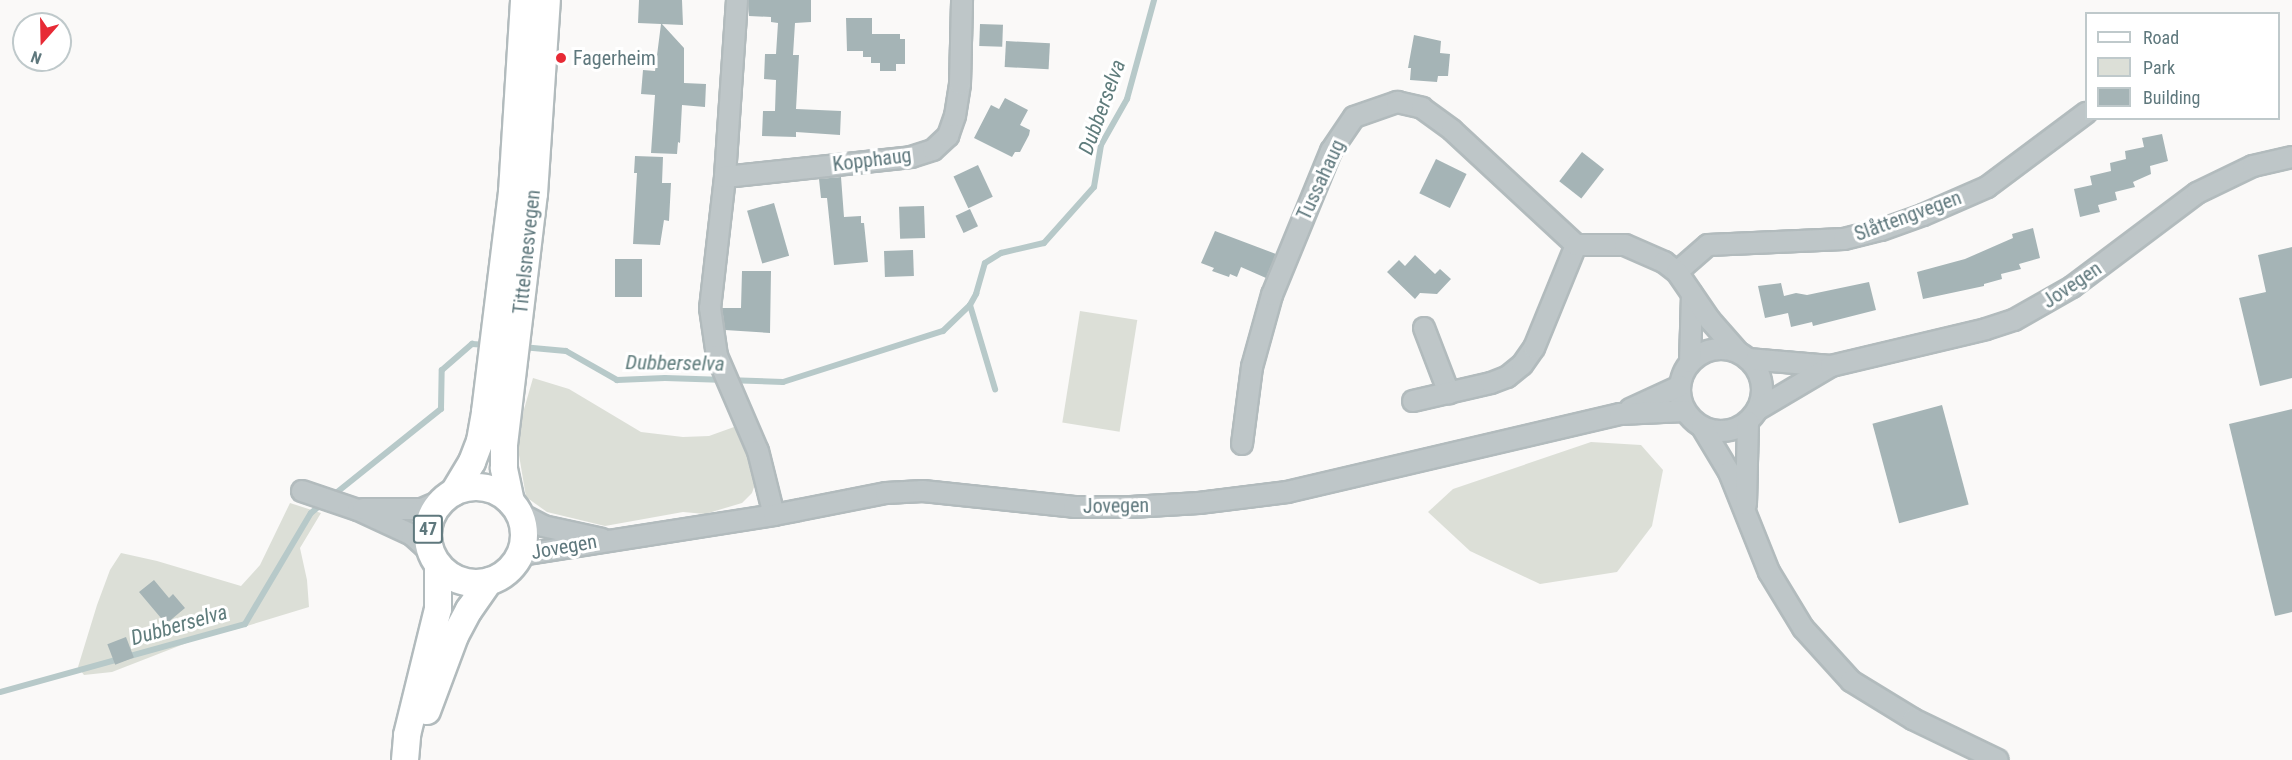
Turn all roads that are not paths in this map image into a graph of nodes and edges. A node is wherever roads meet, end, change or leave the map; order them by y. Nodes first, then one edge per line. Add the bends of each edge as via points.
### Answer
1 (524, 0) edge
2 (547, 0) edge
3 (737, 0) edge
4 (962, 0) edge
5 (2085, 114) edge
6 (2292, 157) edge
7 (725, 177) junction
8 (1576, 245) junction
9 (1677, 272) junction
10 (1692, 294) junction
11 (512, 296) junction
12 (1424, 328) dead end
13 (1743, 355) junction
14 (1690, 362) junction
15 (1831, 366) junction
16 (1680, 386) junction
17 (1449, 393) junction
18 (1413, 401) dead end
19 (1685, 411) junction
20 (496, 413) junction
21 (1620, 414) junction
22 (1753, 416) junction
23 (1702, 427) junction
24 (1242, 444) dead end
25 (302, 491) dead end
26 (449, 496) junction
27 (515, 507) junction
28 (358, 510) junction
29 (1746, 510) junction
30 (774, 515) junction
31 (608, 540) junction
32 (520, 555) junction
33 (434, 558) junction
34 (489, 581) junction
35 (405, 760) edge
36 (411, 760) edge
37 (1998, 760) edge

1 - 11 main road, Tittelsnesvegen / 47 via 512,192
2 - 11 main road, Tittelsnesvegen / 47 via 534,194
3 - 7 street
4 - 7 street, Kopphaug via 960,84 955,116 948,136 933,150 911,157
5 - 9 street, Slåttengvegen via 1987,187 1923,215 1844,239 1708,245
6 - 15 street, Jovegen via 2253,166 2197,193 2072,287 2014,320
7 - 30 street via 710,308 713,340 758,451
8 - 9 street via 1625,245
8 - 17 street via 1534,348 1522,365 1507,378
8 - 24 street, Tussahaug via 1452,129 1422,108 1397,102 1354,117 1330,151 1272,295 1252,367
9 - 10 street
10 - 13 street
10 - 14 street
11 - 20 main road, Tittelsnesvegen / 47
12 - 17 street
13 - 14 street via 1725,348 1712,349
13 - 15 street, Jovegen
13 - 22 street via 1757,369 1762,382 1762,397
14 - 16 street
15 - 22 street, Jovegen
16 - 19 street
16 - 21 street, Jovegen
17 - 18 street
19 - 21 street, Jovegen
19 - 23 street
20 - 26 main road, Tittelsnesvegen / 47 via 472,462
20 - 27 main road, Tittelsnesvegen / 47 via 504,468
21 - 30 street, Jovegen via 1287,492 1199,503 1074,507 923,491 886,492
22 - 23 street via 1726,431
22 - 29 street
23 - 29 street
25 - 28 street
26 - 27 main road, 47 via 469,487 484,487 499,492
26 - 28 street via 422,509
26 - 33 main road, 47 via 434,511 429,524
27 - 31 street, Jovegen via 543,526
27 - 32 main road, 47 via 524,541
28 - 33 street via 412,536
29 - 37 street via 1769,573 1803,628 1851,681 1913,719
30 - 31 street, Jovegen
31 - 32 street, Jovegen
32 - 34 main road via 502,576
33 - 34 main road, 47 via 448,574 461,581
33 - 35 main road, 47 via 438,609 406,735
34 - 36 main road via 455,636

